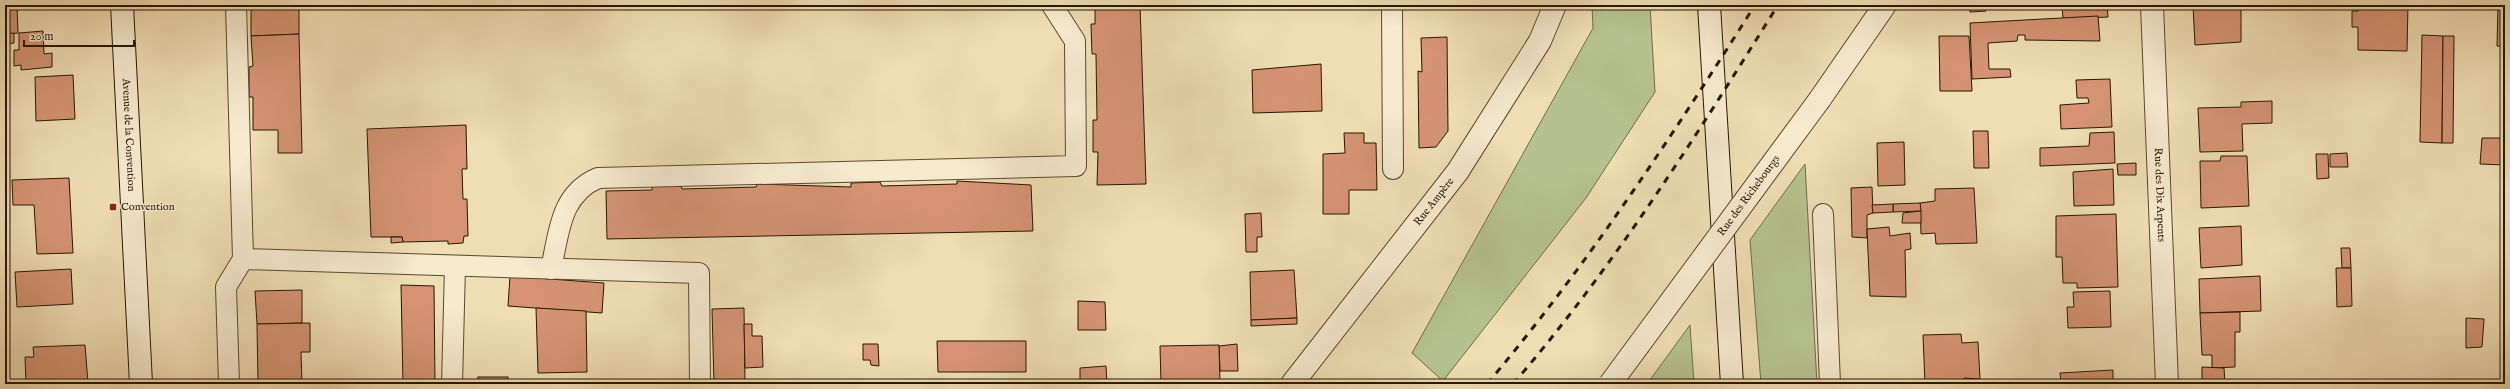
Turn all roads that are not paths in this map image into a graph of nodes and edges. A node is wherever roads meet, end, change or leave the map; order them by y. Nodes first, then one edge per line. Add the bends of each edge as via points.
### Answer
1 (122, 5) edge
2 (236, 5) edge
3 (1052, 5) edge
4 (1392, 5) edge
5 (1555, 5) edge
6 (1709, 5) edge
7 (1885, 5) edge
8 (2152, 5) edge
9 (1393, 169) dead end
10 (1823, 214) dead end
11 (242, 259) junction
12 (455, 266) junction
13 (551, 269) junction
14 (140, 384) edge
15 (229, 384) edge
16 (452, 384) edge
17 (700, 384) edge
18 (1292, 384) edge
19 (1610, 384) edge
20 (1732, 384) edge
21 (1830, 384) edge
22 (2167, 384) edge

1 - 14 street, Avenue de la Convention
2 - 11 lane
3 - 13 lane via 1075,41 1076,166 598,178 585,184 572,196 564,212
4 - 9 lane
5 - 18 street, Rue Ampère via 1540,41 1458,171
6 - 20 street
7 - 19 street, Rue des Richebourgs, bridge via 1820,99
8 - 22 street, Rue des Dix Arpents
10 - 21 lane
11 - 12 lane
11 - 15 lane via 226,287
12 - 13 lane
12 - 16 lane
13 - 17 lane via 699,273

